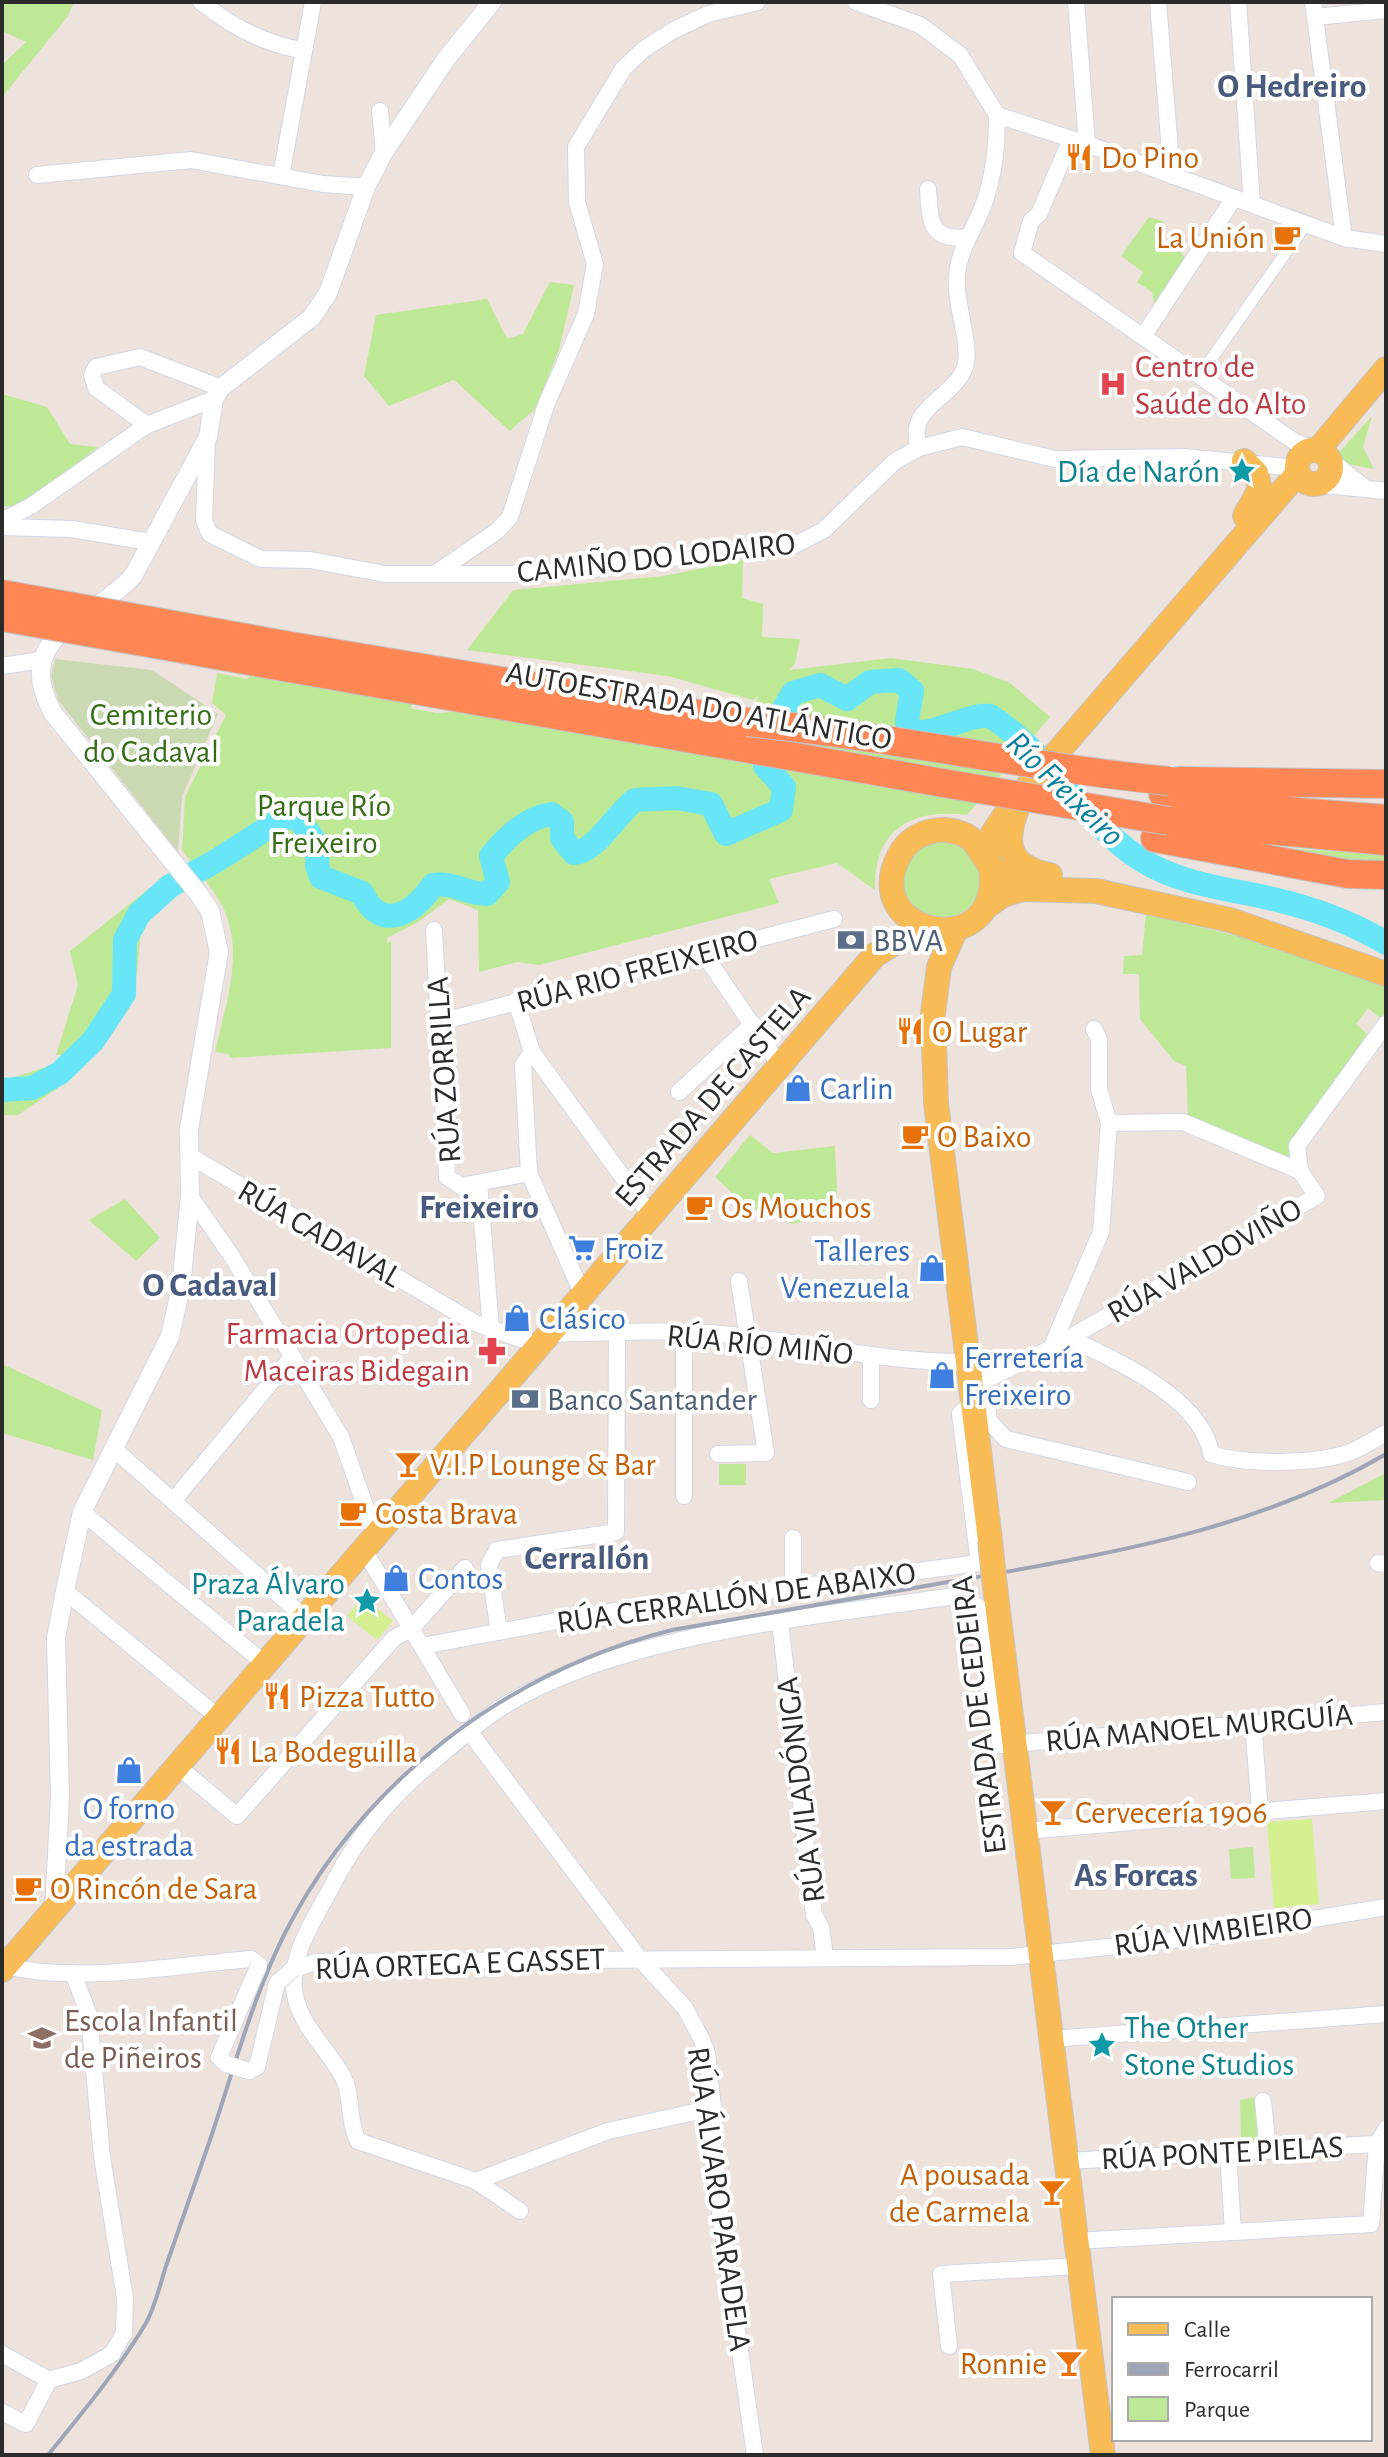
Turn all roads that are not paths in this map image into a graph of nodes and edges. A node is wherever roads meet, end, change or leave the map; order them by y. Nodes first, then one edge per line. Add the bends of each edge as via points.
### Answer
1 (201, 2) edge
2 (313, 2) edge
3 (492, 2) edge
4 (757, 2) edge
5 (856, 2) edge
6 (1076, 2) edge
7 (1158, 2) edge
8 (1238, 2) edge
9 (1354, 7) edge
10 (1314, 9) edge
11 (1386, 10) edge
12 (302, 50) junction
13 (380, 111) dead end
14 (997, 115) junction
15 (1079, 142) junction
16 (384, 152) junction
17 (37, 175) dead end
18 (281, 176) junction
19 (1172, 176) junction
20 (366, 187) junction
21 (928, 189) dead end
22 (1234, 198) junction
23 (1252, 204) junction
24 (1306, 224) junction
25 (968, 237) junction
26 (1344, 238) junction
27 (1386, 244) edge
28 (1144, 335) junction
29 (1386, 369) edge
30 (1200, 375) junction
31 (218, 394) junction
32 (147, 425) junction
33 (208, 437) junction
34 (919, 448) junction
35 (1255, 462) junction
36 (1310, 463) junction
37 (1366, 487) junction
38 (1386, 491) edge
39 (2, 524) edge
40 (150, 542) junction
41 (1234, 544) junction
42 (436, 573) junction
43 (2, 594) edge
44 (2, 617) edge
45 (285, 656) junction
46 (41, 660) junction
47 (2, 666) edge
48 (744, 735) junction
49 (1386, 784) edge
50 (1018, 798) junction
51 (1164, 808) junction
52 (1386, 819) edge
53 (957, 832) junction
54 (1386, 841) edge
55 (990, 863) junction
56 (1386, 875) edge
57 (1061, 889) junction
58 (1096, 891) junction
59 (893, 894) junction
60 (986, 907) junction
61 (834, 919) dead end
62 (956, 929) junction
63 (434, 930) dead end
64 (926, 939) junction
65 (884, 950) junction
66 (704, 954) junction
67 (1386, 974) edge
68 (516, 1001) junction
69 (440, 1022) junction
70 (753, 1024) junction
71 (1386, 1024) edge
72 (1094, 1029) dead end
73 (532, 1052) junction
74 (781, 1067) junction
75 (679, 1092) dead end
76 (1109, 1123) junction
77 (190, 1156) junction
78 (1300, 1171) junction
79 (529, 1173) junction
80 (479, 1183) junction
81 (190, 1196) junction
82 (651, 1216) junction
83 (739, 1281) dead end
84 (583, 1295) junction
85 (491, 1329) junction
86 (617, 1332) junction
87 (684, 1332) junction
88 (747, 1336) junction
89 (1068, 1337) junction
90 (545, 1340) junction
91 (1050, 1349) junction
92 (871, 1356) junction
93 (292, 1357) junction
94 (974, 1382) junction
95 (871, 1400) dead end
96 (1386, 1433) edge
97 (114, 1449) junction
98 (718, 1454) dead end
99 (1188, 1482) dead end
100 (684, 1496) dead end
101 (173, 1501) junction
102 (82, 1512) junction
103 (793, 1538) dead end
104 (369, 1541) junction
105 (465, 1568) dead end
106 (793, 1586) junction
107 (65, 1591) junction
108 (303, 1616) junction
109 (780, 1622) junction
110 (411, 1629) junction
111 (499, 1632) junction
112 (422, 1646) junction
113 (264, 1663) junction
114 (1386, 1712) edge
115 (462, 1714) dead end
116 (218, 1717) junction
117 (1253, 1722) junction
118 (469, 1731) junction
119 (1012, 1743) junction
120 (176, 1765) junction
121 (1386, 1801) edge
122 (1260, 1812) junction
123 (1024, 1831) junction
124 (1386, 1907) edge
125 (54, 1910) junction
126 (1039, 1952) junction
127 (825, 1957) junction
128 (639, 1958) junction
129 (4, 1968) edge
130 (293, 1969) junction
131 (73, 1973) junction
132 (1386, 2014) edge
133 (1051, 2039) junction
134 (1263, 2101) dead end
135 (713, 2108) junction
136 (1382, 2136) edge
137 (1268, 2151) junction
138 (1228, 2153) junction
139 (1067, 2161) junction
140 (476, 2181) junction
141 (520, 2211) dead end
142 (1233, 2231) junction
143 (1076, 2241) junction
144 (1078, 2266) junction
145 (949, 2346) dead end
146 (2, 2354) edge
147 (49, 2380) junction
148 (2, 2412) edge
149 (755, 2455) edge
150 (1103, 2455) edge

1 - 12 street via 234,27
2 - 12 street
3 - 16 street via 446,59
4 - 42 street via 708,14 644,49 623,69 576,147 577,202 595,264 586,314 546,405 510,517
5 - 14 street via 920,25 960,55
6 - 15 street
7 - 19 street
8 - 23 street
9 - 10 street
9 - 11 street
10 - 26 street
12 - 18 street
13 - 16 street
14 - 15 street
14 - 25 street via 996,161
15 - 19 street
15 - 28 street via 1031,221 1022,253
16 - 20 street
17 - 18 street via 191,160
18 - 20 street
19 - 22 street
20 - 31 street via 328,293 312,317
21 - 25 street via 930,220 939,234
22 - 23 street
22 - 28 street
23 - 24 street
24 - 26 street
24 - 30 street
25 - 34 street via 960,254 955,300 965,367 953,385 928,404 918,424
26 - 27 street
28 - 30 street
29 - 36 main road
30 - 36 street via 1295,442
31 - 32 street
31 - 32 street via 140,357 96,367 96,388
31 - 33 street
32 - 39 street
33 - 40 street
33 - 42 street, CAMIÑO DO LODAIRO via 204,521 210,534 229,546 261,559 310,560 385,574
34 - 35 street, CAMIÑO DO LODAIRO via 962,437 1055,459 1163,456
34 - 42 street, CAMIÑO DO LODAIRO via 880,472 817,535 793,546 605,568
35 - 36 street, CAMIÑO DO LODAIRO
35 - 41 main road via 1260,495 1234,530
36 - 37 street, CAMIÑO DO LODAIRO
36 - 37 street
36 - 41 main road
37 - 38 street, CAMIÑO DO LODAIRO
39 - 40 street
40 - 46 street via 133,576 116,595 56,635
41 - 50 main road
43 - 45 highway, AUTOESTRADA DO ATLÁNTICO, bridge
44 - 45 highway, AUTOESTRADA DO ATLÁNTICO, bridge
45 - 48 highway, AUTOESTRADA DO ATLÁNTICO
46 - 47 street
46 - 77 street via 41,692 53,713 210,911 219,952 189,1129
48 - 51 highway, AUTOESTRADA DO ATLÁNTICO, bridge
48 - 51 highway, AUTOESTRADA DO ATLÁNTICO, bridge via 943,783
49 - 51 highway
50 - 53 main road via 988,822
50 - 55 main road via 993,833
50 - 58 main road via 1009,834 1019,862
51 - 52 highway, AUTOESTRADA DO ATLÁNTICO
51 - 54 highway, AUTOESTRADA DO ATLÁNTICO
51 - 56 highway via 1348,874
53 - 55 main road via 970,838
53 - 59 main road via 927,832 913,839 894,864
55 - 57 main road via 1006,877
55 - 60 main road via 993,881
57 - 58 main road
57 - 60 main road via 1022,889
58 - 67 main road via 1230,920
59 - 64 main road
59 - 65 main road
60 - 62 main road
61 - 66 street, RÚA RIO FREIXEIRO
62 - 64 main road
62 - 64 main road, ESTRADA DE CEDEIRA
63 - 69 street, RÚA ZORRILLA
64 - 65 main road
64 - 94 main road, ESTRADA DE CEDEIRA via 936,1103
65 - 74 main road, ESTRADA DE CASTELA
66 - 68 street, RÚA RIO FREIXEIRO
66 - 70 street
68 - 69 street, RÚA RIO FREIXEIRO
68 - 73 street
69 - 80 street, RÚA ZORRILLA via 447,1177 461,1186
70 - 74 street
70 - 75 street
71 - 78 street via 1297,1146
72 - 76 street via 1099,1039 1099,1089
73 - 79 street via 523,1065
73 - 82 street
74 - 82 main road, ESTRADA DE CASTELA
76 - 78 street, RÚA VALDOVIÑO via 1183,1122
76 - 91 street via 1101,1232
77 - 81 street
77 - 85 street, RÚA CADAVAL
78 - 89 street, RÚA VALDOVIÑO via 1317,1196
79 - 80 street
79 - 84 street
80 - 85 street
81 - 93 street
81 - 97 street via 170,1336
82 - 84 main road, ESTRADA DE CASTELA
83 - 88 street
84 - 90 main road, ESTRADA DE CASTELA
85 - 90 street, RÚA CADAVAL
86 - 87 street, RÚA RÍO MIÑO
86 - 90 street, RÚA RÍO MIÑO
86 - 111 street via 616,1532 497,1550 489,1565
87 - 88 street, RÚA RÍO MIÑO
87 - 100 street
88 - 92 street, RÚA RÍO MIÑO
88 - 98 street via 766,1453
89 - 91 street, RÚA VALDOVIÑO
89 - 96 street via 1137,1371 1208,1432 1211,1454 1234,1461 1322,1459 1352,1452
90 - 104 main road, ESTRADA DE CASTELA
91 - 94 street, RÚA VALDOVIÑO
92 - 94 street, RÚA RÍO MIÑO
92 - 95 street
93 - 101 street
93 - 104 street via 341,1437
94 - 99 street via 989,1421 1006,1439
94 - 106 street, RÚA CERRALLÓN DE ABAIXO via 960,1414 979,1563
94 - 119 main road, ESTRADA DE CEDEIRA, bridge
97 - 101 street
97 - 102 street
101 - 108 street
102 - 107 street
102 - 113 street
103 - 106 street
104 - 108 main road, ESTRADA DE CASTELA
104 - 110 street
105 - 110 street
106 - 111 street, RÚA CERRALLÓN DE ABAIXO
107 - 116 street
107 - 125 street via 56,1638 60,1798
108 - 113 main road, ESTRADA DE CASTELA
109 - 118 street via 623,1655 551,1683
109 - 119 street via 961,1595 981,1609 1000,1745
109 - 127 street, RÚA VILADÓNIGA via 814,1915
110 - 112 street
110 - 120 street via 394,1638 237,1816
111 - 112 street, RÚA CERRALLÓN DE ABAIXO
112 - 115 street
113 - 116 main road, ESTRADA DE CASTELA
114 - 117 street, RÚA MANOEL MURGUÍA
116 - 120 main road, ESTRADA DE CASTELA
117 - 119 street, RÚA MANOEL MURGUÍA
117 - 122 street
118 - 128 street, RÚA ÁLVARO PARADELA
118 - 130 street via 376,1815 350,1851
119 - 123 main road, ESTRADA DE CEDEIRA
120 - 125 main road, ESTRADA DE CASTELA
121 - 122 street
122 - 123 street
123 - 126 main road, ESTRADA DE CEDEIRA
124 - 126 street, RÚA VIMBIEIRO via 1203,1937
125 - 129 main road, ESTRADA DE CASTELA
126 - 127 street, RÚA ORTEGA E GASSET via 1011,1957
126 - 133 main road, ESTRADA DE CEDEIRA
127 - 128 street, RÚA ORTEGA E GASSET
128 - 130 street, RÚA ORTEGA E GASSET via 316,1962
128 - 135 street, RÚA ÁLVARO PARADELA via 685,2008 701,2038
129 - 131 street, RÚA ORTEGA E GASSET
130 - 131 street, RÚA ORTEGA E GASSET, bridge via 277,1983 257,2067 249,2071 219,2057 259,1965 251,1959
130 - 140 street via 301,2016 345,2080 349,2123 358,2141
131 - 147 street via 89,2015 102,2157 125,2298 124,2333 112,2354
132 - 133 street
133 - 139 main road, ESTRADA DE CEDEIRA
134 - 137 street
135 - 140 street via 608,2131
135 - 149 street, RÚA ÁLVARO PARADELA via 717,2191
136 - 137 street, RÚA PONTE PIELAS
136 - 142 street via 1371,2224
137 - 138 street, RÚA PONTE PIELAS
138 - 139 street, RÚA PONTE PIELAS
138 - 142 street
139 - 143 main road, ESTRADA DE CEDEIRA
140 - 141 street
142 - 143 street
143 - 144 main road, ESTRADA DE CEDEIRA
144 - 145 street via 941,2274
144 - 150 main road, ESTRADA DE CEDEIRA
146 - 147 street
147 - 148 street via 26,2424

